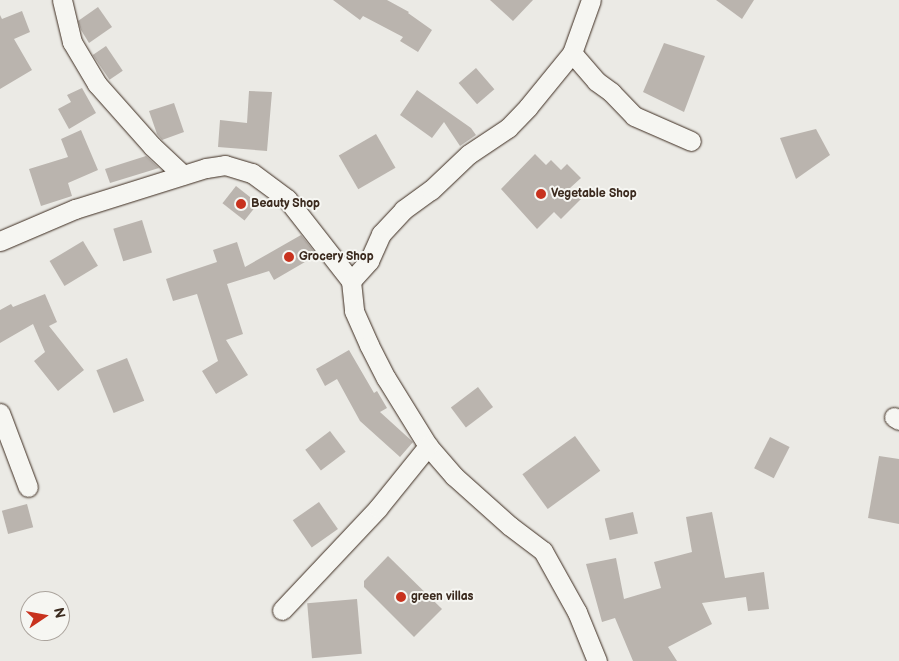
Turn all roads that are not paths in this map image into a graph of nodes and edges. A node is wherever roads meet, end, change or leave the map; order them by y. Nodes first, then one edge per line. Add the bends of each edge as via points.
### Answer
1 (62, 0) edge
2 (591, 0) edge
3 (572, 53) junction
4 (691, 141) dead end
5 (183, 175) junction
6 (0, 241) edge
7 (351, 281) junction
8 (0, 413) edge
9 (428, 446) junction
10 (28, 487) dead end
11 (282, 610) dead end
12 (597, 661) edge

1 - 5 street via 72,42 97,84 152,146
2 - 3 street
3 - 4 street via 596,81 634,116
3 - 7 street via 508,128 469,154 431,190 403,210 381,234 369,261
5 - 6 street via 75,209
5 - 7 street via 226,165 252,173 287,199
7 - 9 street via 354,312 369,345
8 - 10 street
9 - 11 street via 378,508
9 - 12 street via 454,476 543,551 577,612

